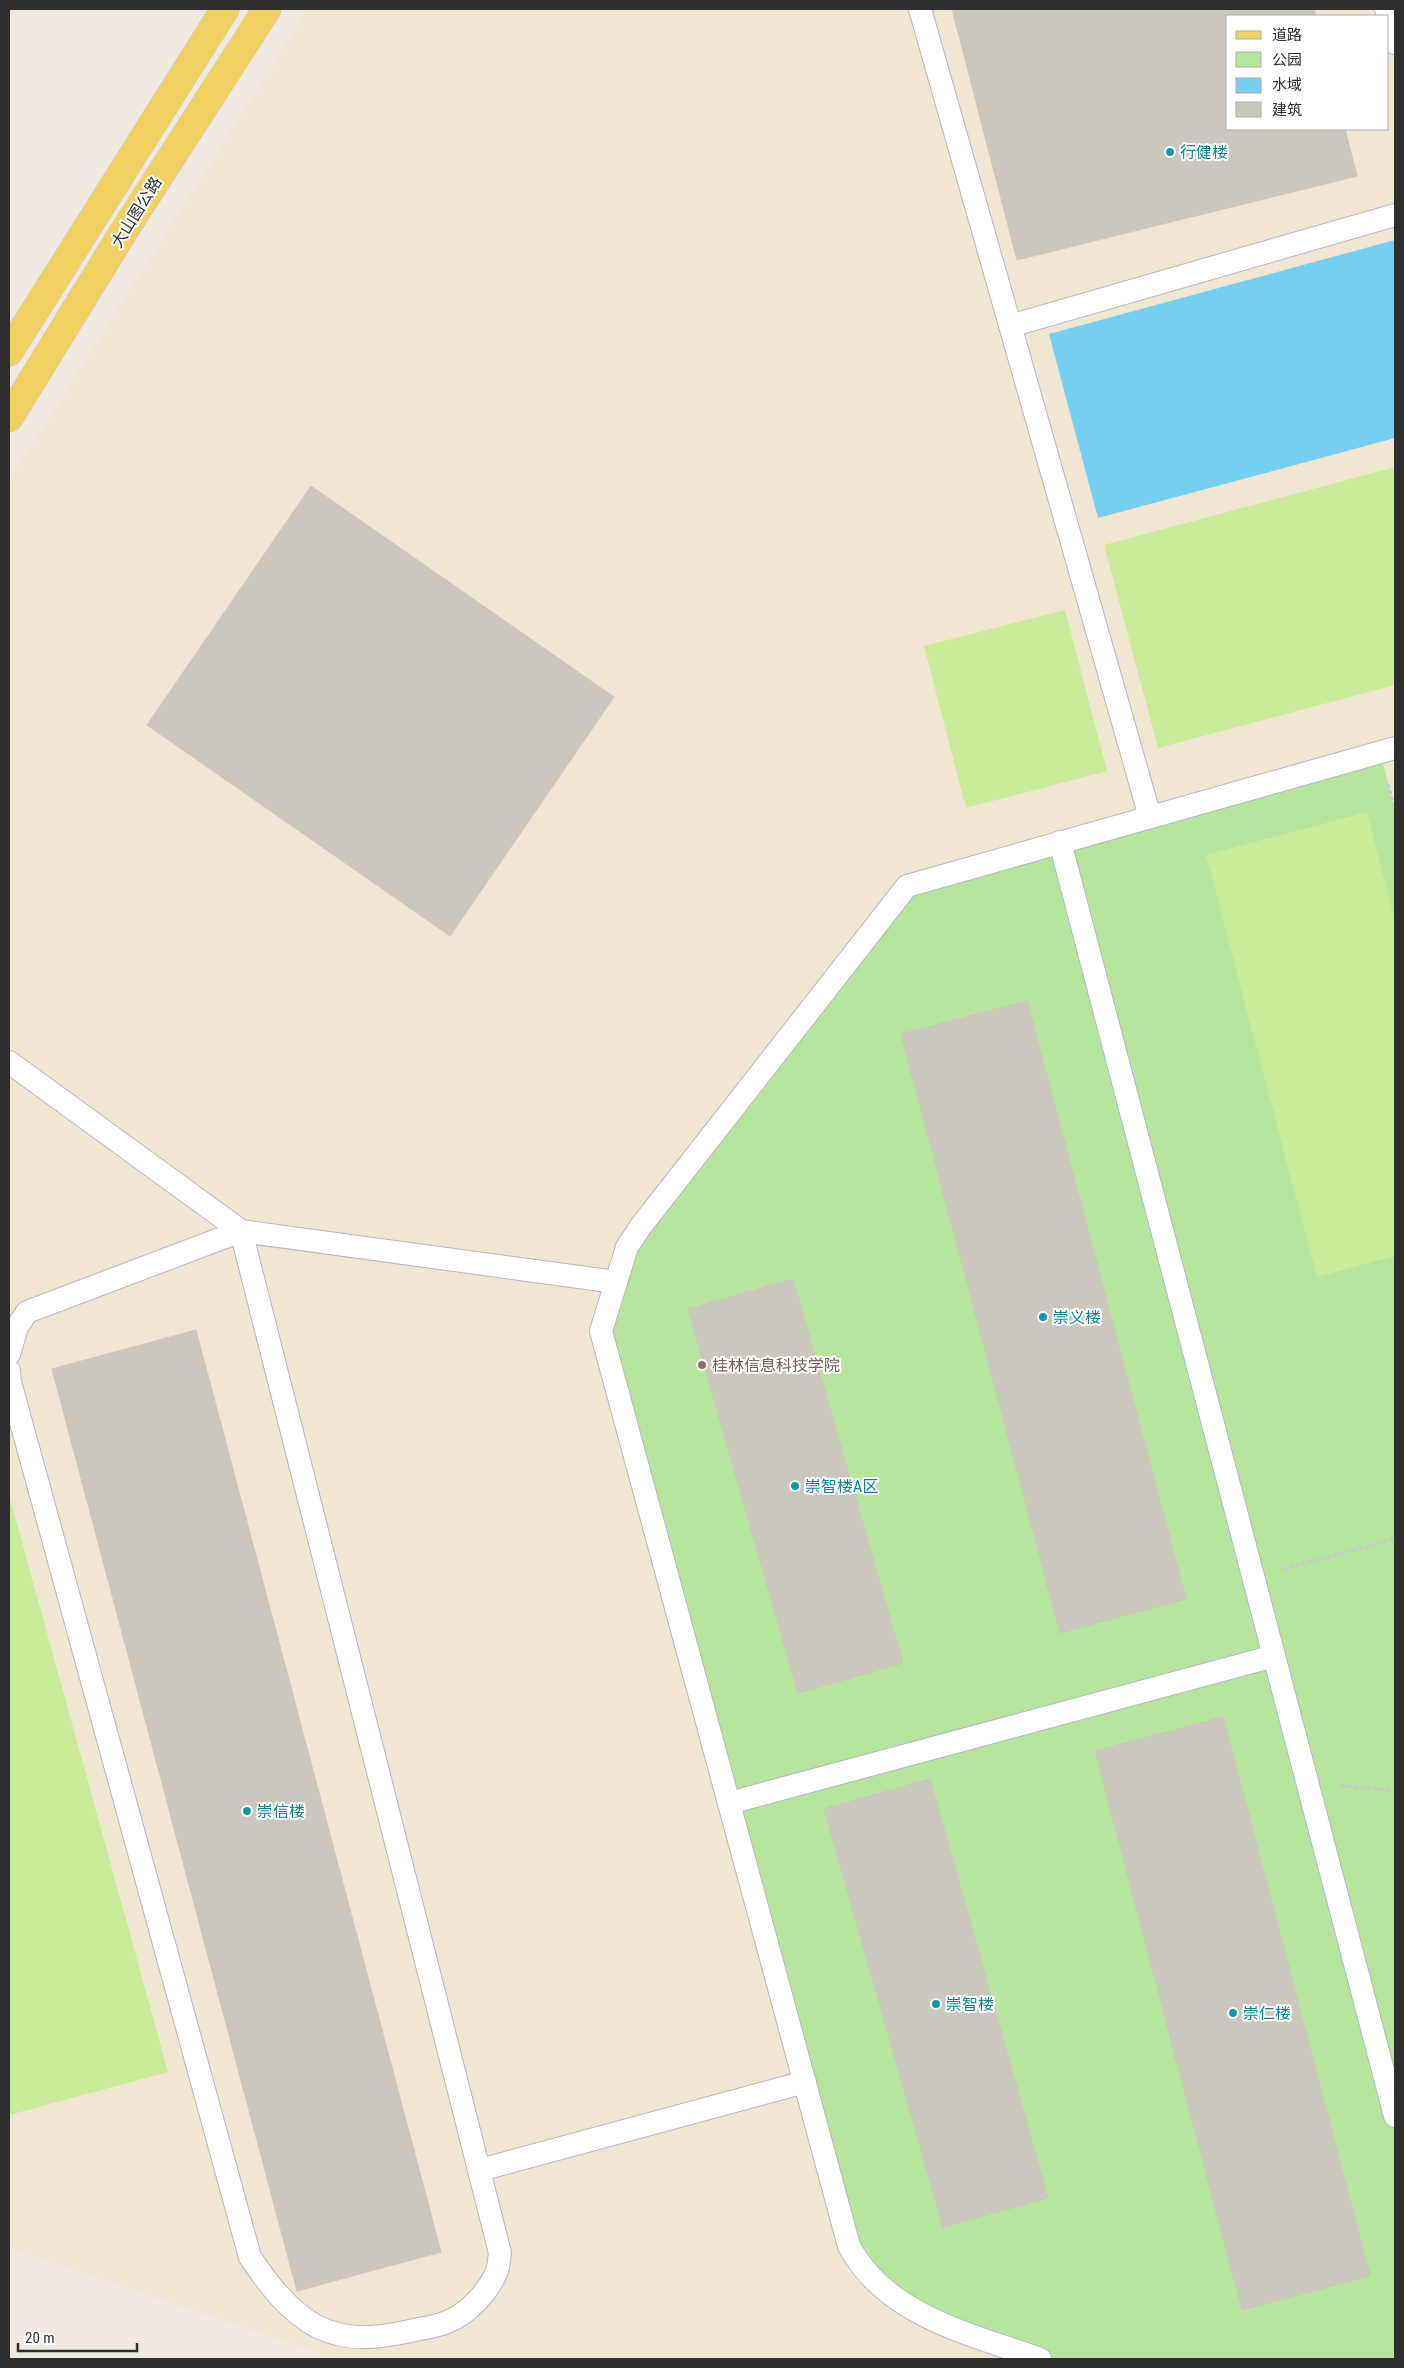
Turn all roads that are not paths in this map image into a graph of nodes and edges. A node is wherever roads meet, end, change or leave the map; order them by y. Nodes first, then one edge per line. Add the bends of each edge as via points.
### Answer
1 (225, 9) edge
2 (266, 9) edge
3 (920, 9) edge
4 (1389, 20) edge
5 (1395, 42) edge
6 (1395, 215) edge
7 (1010, 326) junction
8 (9, 352) edge
9 (9, 418) edge
10 (1395, 748) edge
11 (1150, 817) junction
12 (1060, 842) junction
13 (9, 1062) edge
14 (241, 1231) junction
15 (616, 1282) junction
16 (9, 1354) edge
17 (9, 1371) edge
18 (1274, 1656) junction
19 (728, 1803) junction
20 (805, 2082) junction
21 (1395, 2116) edge
22 (480, 2170) junction
23 (1040, 2359) edge

1 - 8 main road, 大山图公路
2 - 9 main road, 大山图公路
3 - 7 lane
4 - 5 lane
6 - 7 lane
7 - 11 lane
10 - 11 lane
11 - 12 lane
12 - 15 lane via 907,886 641,1226 627,1247
12 - 18 lane
13 - 14 lane
14 - 15 lane
14 - 16 lane via 27,1312 17,1328
14 - 22 lane
15 - 19 lane via 601,1331
17 - 22 lane via 250,2257 264,2278 294,2310 332,2333 382,2338 447,2322 473,2305 497,2270 500,2253
18 - 19 lane
18 - 21 lane
19 - 20 lane
20 - 22 lane
20 - 23 lane via 849,2246 858,2263 890,2295 914,2310

